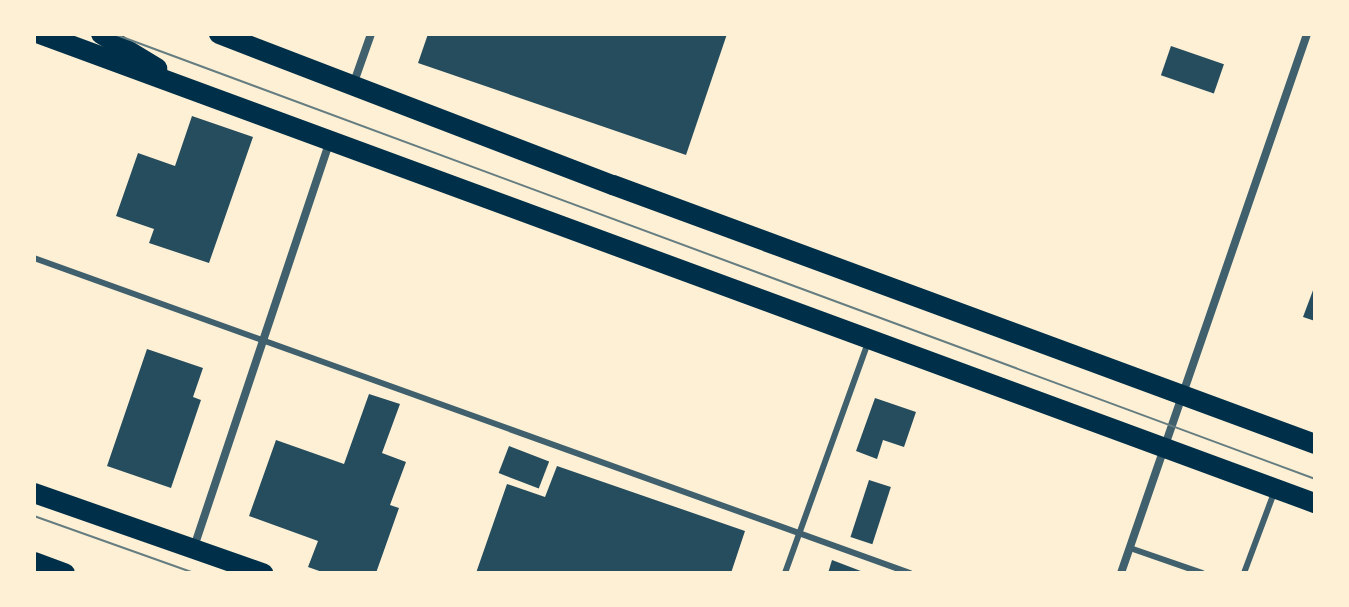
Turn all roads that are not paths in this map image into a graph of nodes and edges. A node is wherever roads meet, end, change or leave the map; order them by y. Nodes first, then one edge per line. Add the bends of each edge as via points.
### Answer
1 (40, 34) edge
2 (101, 34) edge
3 (219, 34) edge
4 (371, 34) edge
5 (1307, 34) edge
6 (353, 85) junction
7 (198, 92) junction
8 (330, 142) junction
9 (34, 258) edge
10 (262, 340) junction
11 (869, 340) junction
12 (1182, 395) junction
13 (1315, 444) edge
14 (1164, 448) junction
15 (1276, 488) junction
16 (34, 493) edge
17 (1315, 503) edge
18 (798, 533) junction
19 (194, 548) junction
20 (1130, 548) junction
21 (34, 562) edge
22 (65, 573) edge
23 (263, 573) edge
24 (785, 573) edge
25 (910, 573) edge
26 (1121, 573) edge
27 (1202, 573) edge
28 (1244, 573) edge

1 - 7 main road
2 - 7 main road
3 - 6 main road
4 - 6 street
5 - 12 street
6 - 12 main road
7 - 8 main road
8 - 10 street
8 - 11 main road
9 - 10 lane
10 - 18 lane
10 - 19 street
11 - 14 main road
11 - 18 lane
12 - 13 main road
12 - 14 street
14 - 15 main road
14 - 20 street
15 - 17 main road
15 - 28 lane
16 - 19 main road
18 - 24 lane
18 - 25 lane
19 - 23 main road
20 - 26 street
20 - 27 lane
21 - 22 main road

